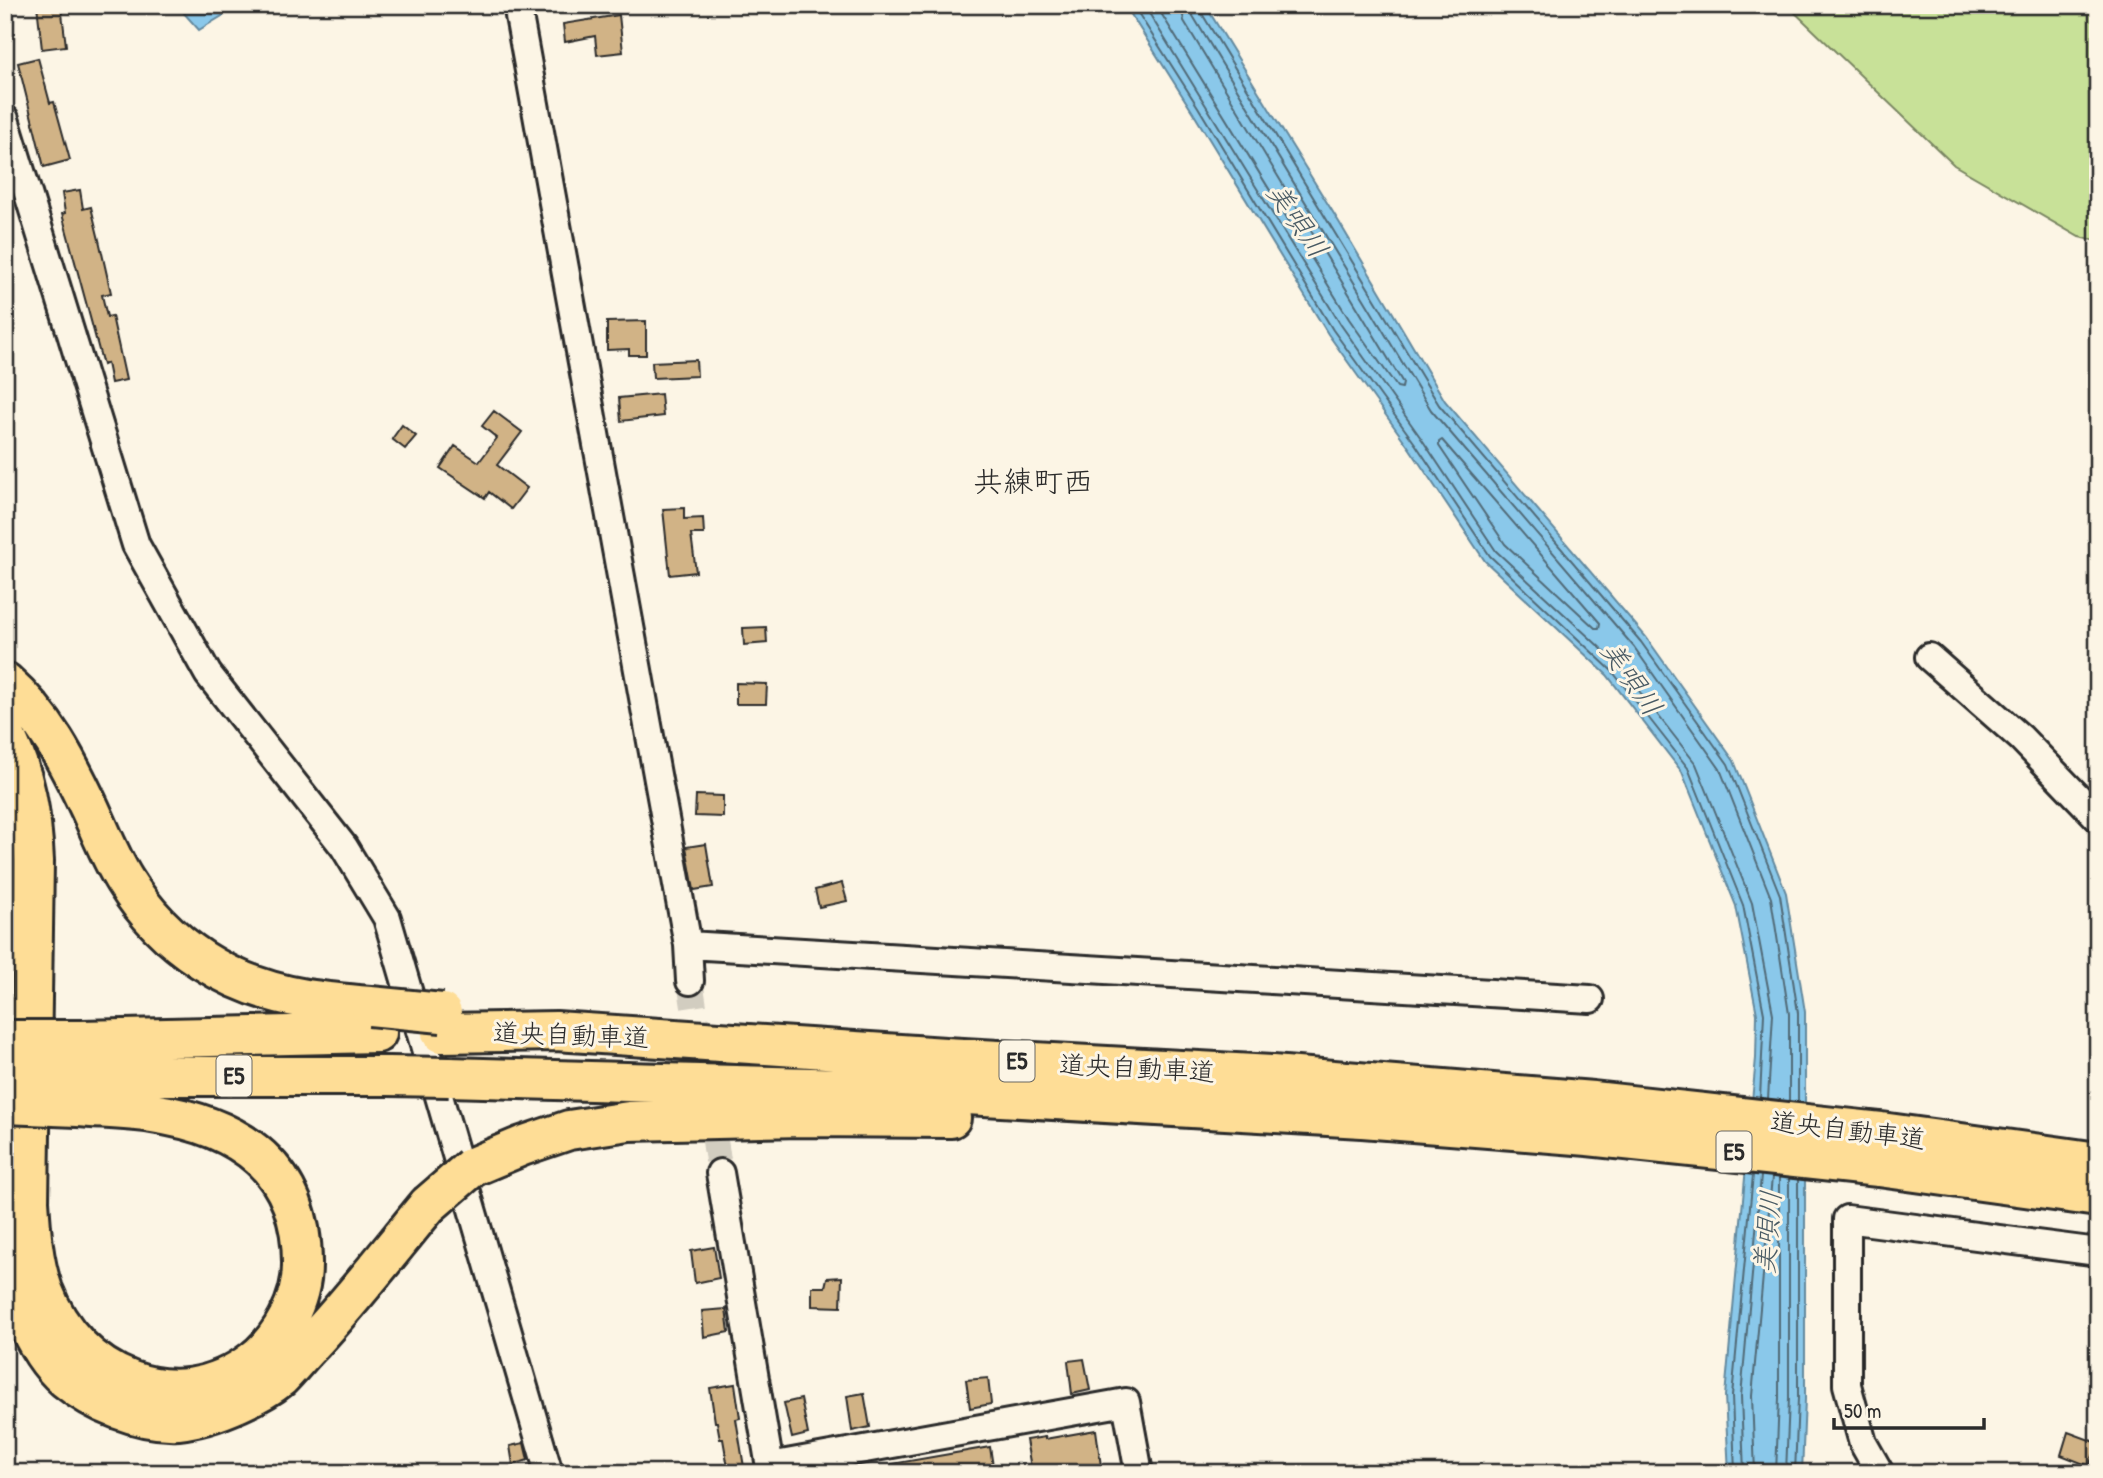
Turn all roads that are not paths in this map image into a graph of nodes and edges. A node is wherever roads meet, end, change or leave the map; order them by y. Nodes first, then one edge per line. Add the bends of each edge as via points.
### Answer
1 (517, 5) edge
2 (5, 119) edge
3 (1929, 657) dead end
4 (5, 682) edge
5 (5, 735) edge
6 (5, 812) edge
7 (2098, 818) edge
8 (688, 945) junction
9 (690, 981) tunnel mouth
10 (1590, 999) dead end
11 (373, 1020) junction
12 (5, 1040) edge
13 (5, 1054) edge
14 (79, 1074) junction
15 (5, 1076) edge
16 (5, 1104) edge
17 (1362, 1118) junction
18 (1590, 1119) junction
19 (1880, 1150) junction
20 (2098, 1162) edge
21 (720, 1172) tunnel mouth
22 (2098, 1197) edge
23 (5, 1241) edge
24 (2098, 1252) edge
25 (771, 1469) edge
26 (549, 1473) edge
27 (1139, 1473) edge
28 (1880, 1473) edge

1 - 8 street
2 - 26 street via 136,545 208,674 344,847 387,918
3 - 7 street via 2021,738
4 - 11 highway via 28,702 49,731 123,879 165,933 201,961 249,984
5 - 14 highway via 22,776 32,826 29,1201 33,1251 44,1292 59,1321 90,1358 128,1381 150,1387 196,1387 234,1373 274,1340 298,1295 302,1270 299,1224 281,1179 243,1143 212,1128 153,1113
6 - 13 highway via 11,858
8 - 9 street
8 - 10 street
11 - 14 highway, 道央自動車道 / E5
11 - 18 highway, 道央自動車道 / E5 via 1272,1075
12 - 14 highway, 道央自動車道 / E5, bridge
14 - 15 highway, 道央自動車道 / E5, bridge
14 - 16 highway, bridge
14 - 17 highway, 道央自動車道 / E5, bridge via 449,1077 848,1088
17 - 18 highway, 道央自動車道 / E5
17 - 23 highway, bridge via 802,1117 629,1121 569,1130 472,1167 428,1205 279,1379 214,1413 177,1420 101,1402 65,1378 41,1348 19,1305
18 - 19 highway, 道央自動車道 / E5
19 - 20 highway, 道央自動車道 / E5
19 - 22 highway, 道央自動車道 / E5
21 - 25 street
24 - 28 street via 1847,1219 1847,1385 1863,1443
25 - 27 street via 1126,1402

